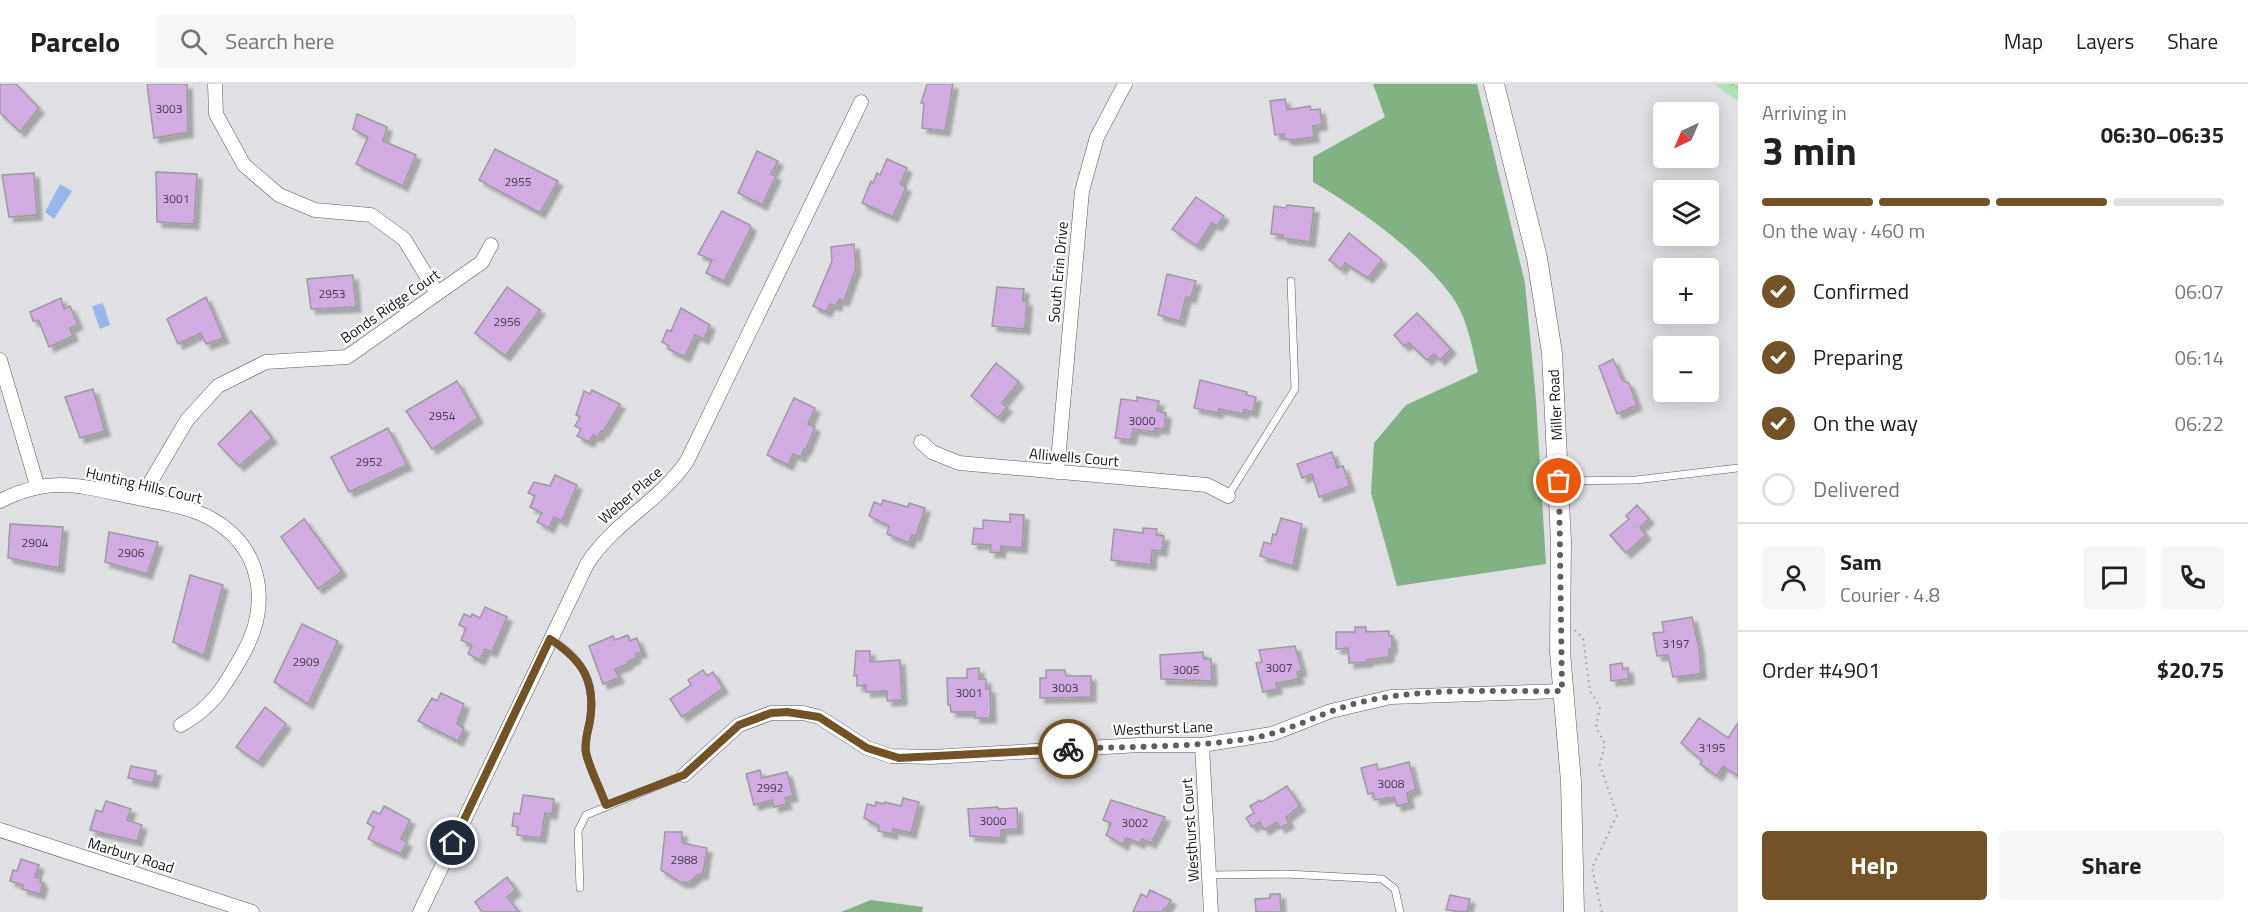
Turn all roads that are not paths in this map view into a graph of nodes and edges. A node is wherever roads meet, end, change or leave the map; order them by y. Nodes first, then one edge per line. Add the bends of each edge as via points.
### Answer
1 (215, 84) edge
2 (1125, 84) edge
3 (1494, 84) edge
4 (861, 102) dead end
5 (491, 245) dead end
6 (1291, 281) dead end
7 (437, 293) junction
8 (0, 360) edge
9 (921, 442) dead end
10 (1738, 468) edge
11 (1057, 472) junction
12 (1559, 481) junction
13 (37, 485) junction
14 (1228, 496) joint
15 (141, 498) junction
16 (0, 501) edge
17 (550, 639) junction
18 (1562, 691) junction
19 (181, 725) dead end
20 (1202, 745) junction
21 (684, 775) joint
22 (606, 805) junction
23 (0, 830) edge
24 (1210, 875) junction
25 (580, 888) dead end
26 (252, 912) edge
27 (420, 912) edge
28 (1211, 912) edge
29 (1400, 912) edge
30 (1574, 912) edge

1 - 7 street via 216,114 244,165 279,195 315,210 371,215 404,239
2 - 11 street, South Erin Drive via 1097,137 1082,191
3 - 12 street, Miller Road via 1544,294 1552,353
4 - 17 street, Weber Place via 687,461 660,495 625,519 598,548
5 - 7 street, Bonds Ridge Court via 482,262
6 - 14 lane via 1295,389
7 - 15 street, Bonds Ridge Court via 347,357 266,362 218,386 187,420
8 - 13 street
9 - 11 street, Alliwells Court via 932,452 959,463
10 - 12 lane via 1636,480
11 - 14 street, Alliwells Court via 1207,485
12 - 18 street, Miller Road
13 - 15 street, Hunting Hills Court via 76,485
13 - 16 street, Hunting Hills Court
15 - 19 street, Hunting Hills Court via 194,511 223,527 245,552 259,590 258,620 239,660 210,706
17 - 22 lane via 580,662 589,684 592,702 586,752
17 - 27 street, Weber Place
18 - 20 street, Westhurst Lane via 1391,697 1331,711 1272,734
18 - 30 street, Miller Road via 1571,782
20 - 21 street, Westhurst Lane via 899,758 867,748 819,717 787,712 763,715 739,725
20 - 24 street, Westhurst Court
21 - 22 lane
22 - 25 lane via 591,812 579,825
23 - 26 street, Marbury Road
24 - 28 street, Westhurst Court
24 - 29 lane via 1382,879 1395,889

